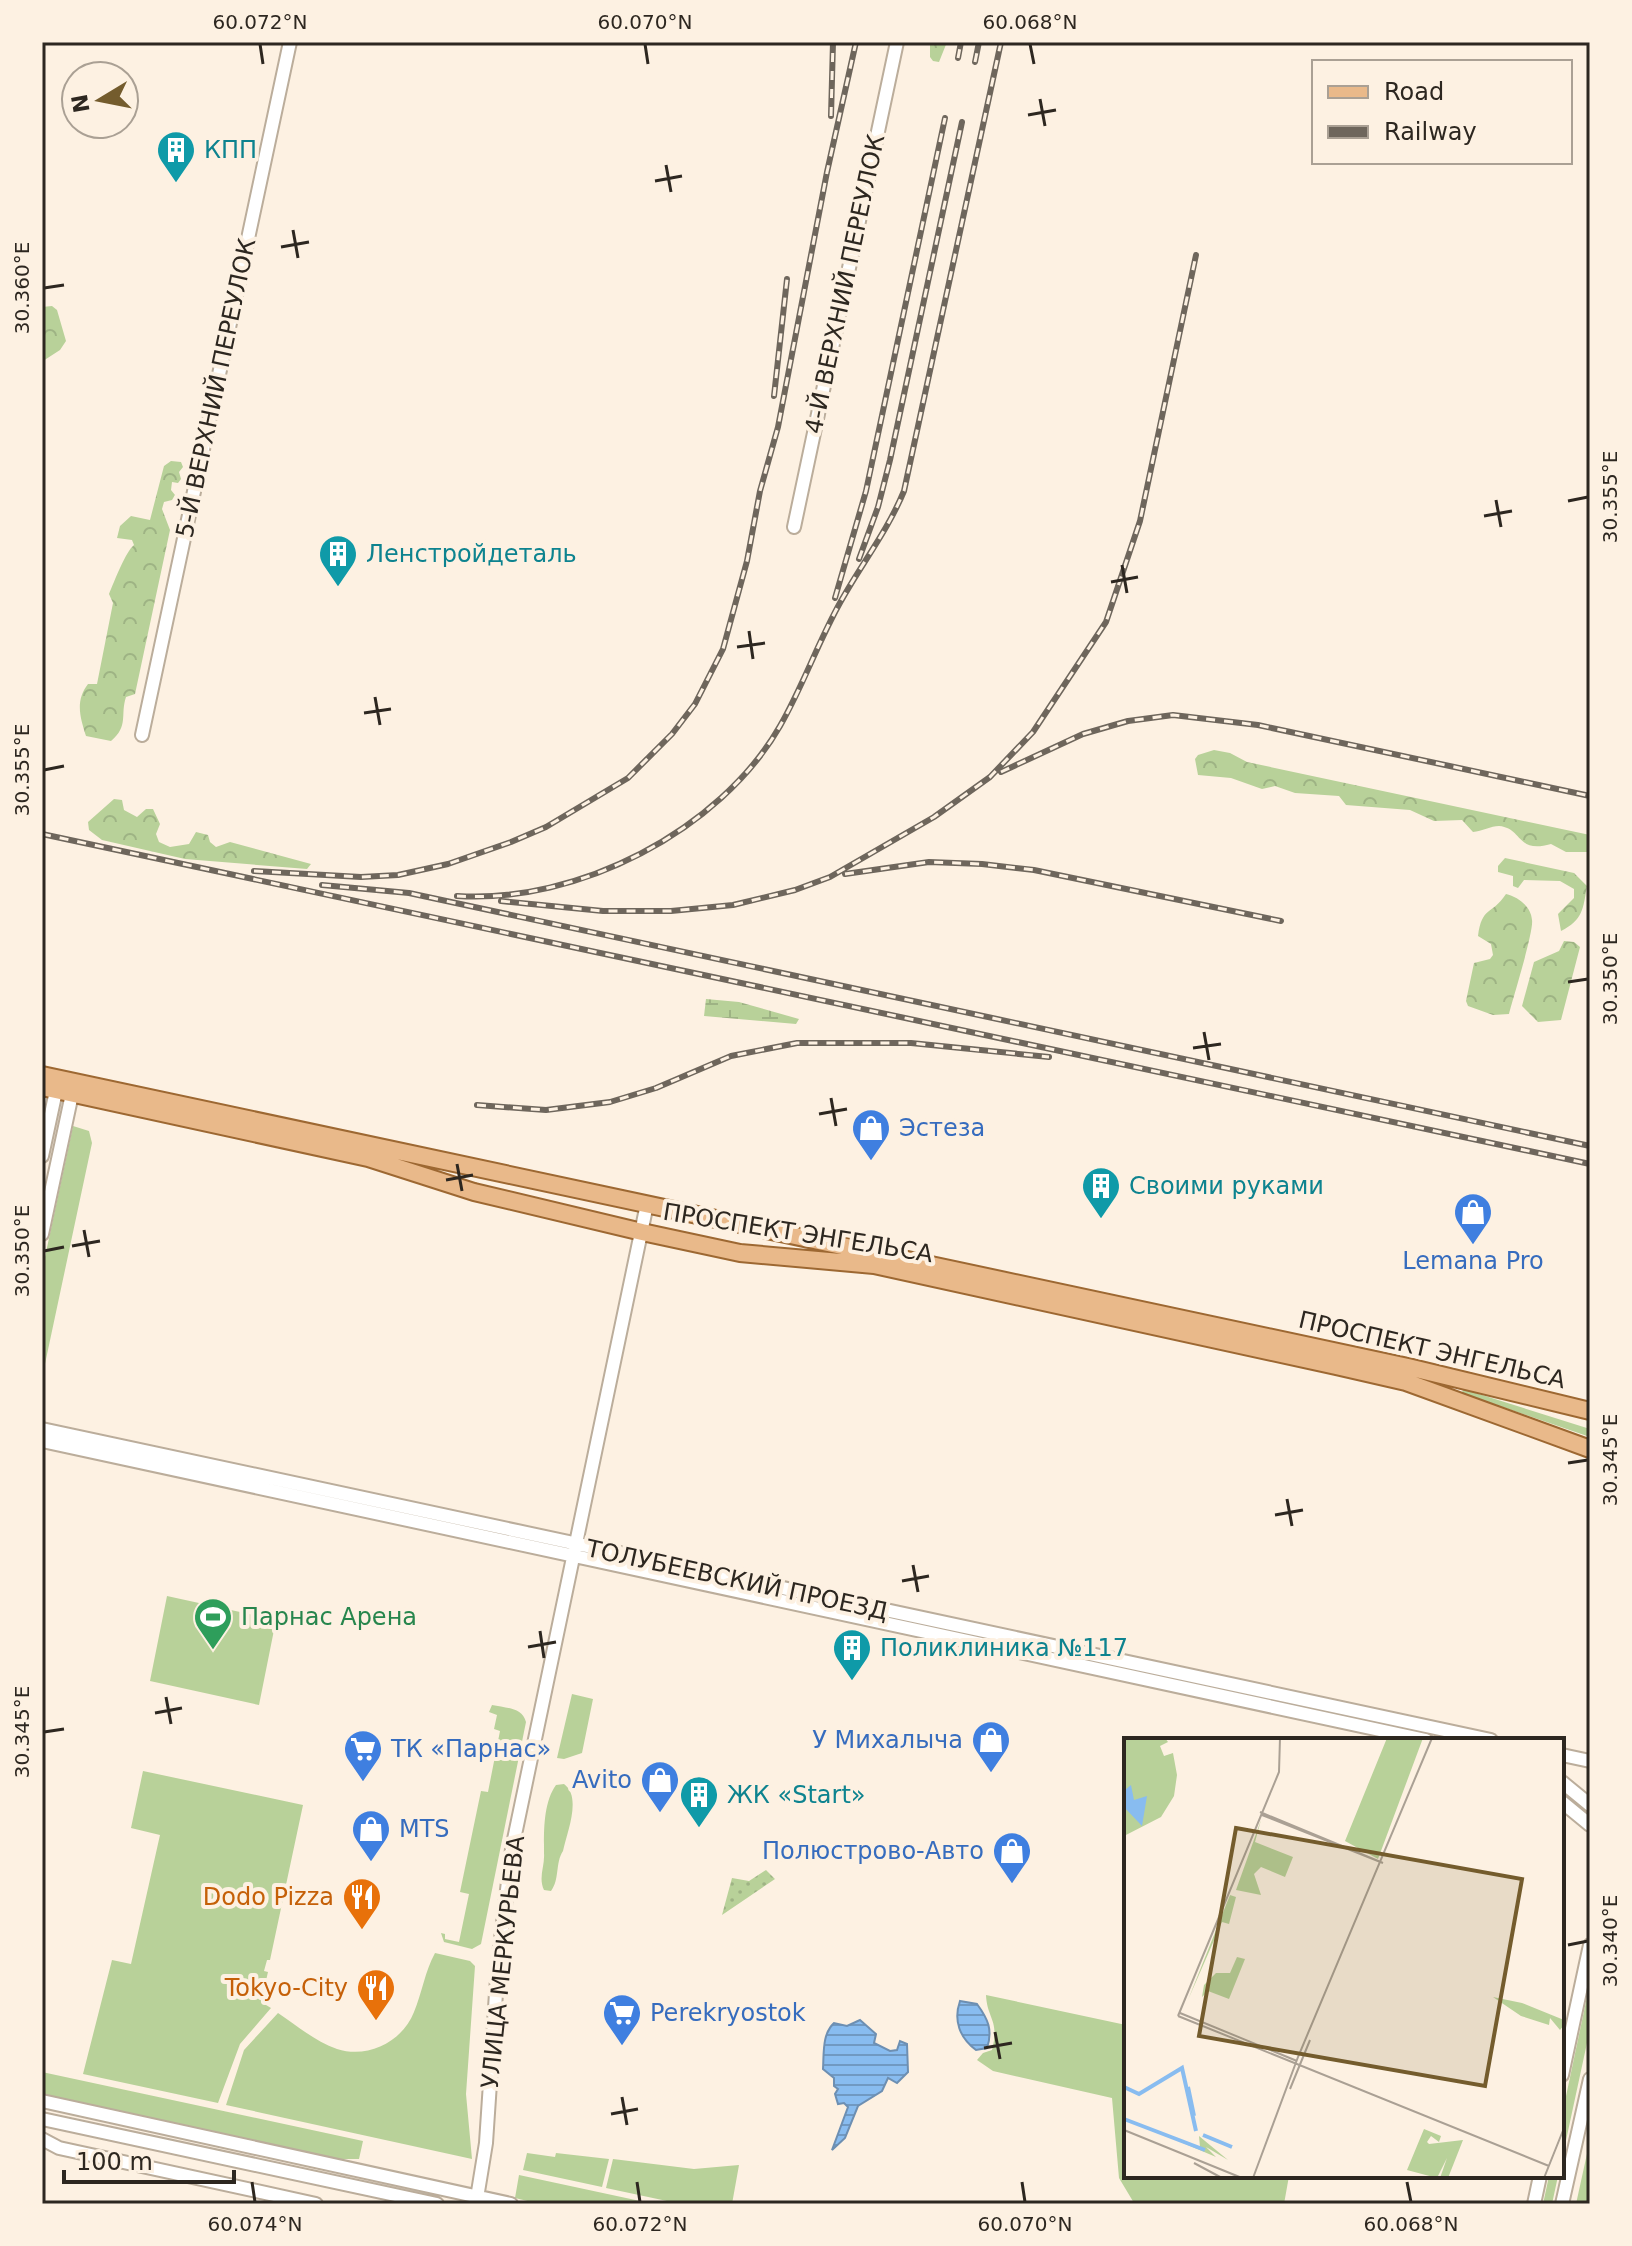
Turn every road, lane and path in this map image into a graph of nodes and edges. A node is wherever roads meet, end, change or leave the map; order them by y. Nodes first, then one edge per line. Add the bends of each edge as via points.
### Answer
1 (290, 42) edge
2 (897, 42) edge
3 (794, 527) dead end
4 (142, 735) dead end
5 (42, 1075) edge
6 (59, 1088) edge
7 (42, 1156) edge
8 (647, 1204) junction
9 (642, 1232) junction
10 (42, 1234) edge
11 (1590, 1411) edge
12 (42, 1429) edge
13 (42, 1441) edge
14 (1590, 1449) edge
15 (575, 1550) junction
16 (1417, 1738) edge
17 (1470, 1738) edge
18 (1564, 1755) edge
19 (1590, 1761) edge
20 (1564, 1784) edge
21 (1564, 1804) edge
22 (1590, 1805) edge
23 (1590, 1825) edge
24 (1590, 1945) edge
25 (1564, 2066) edge
26 (1590, 2079) edge
27 (42, 2101) edge
28 (42, 2119) edge
29 (42, 2139) edge
30 (1540, 2178) edge
31 (477, 2200) edge
32 (316, 2204) edge
33 (437, 2204) edge
34 (511, 2204) edge
35 (1534, 2204) edge
36 (1562, 2204) edge

1 - 4 street, 5-Й ВЕРХНИЙ ПЕРЕУЛОК
2 - 3 street, 4-Й ВЕРХНИЙ ПЕРЕУЛОК
5 - 6 main road, ПРОСПЕКТ ЭНГЕЛЬСА
6 - 7 street
6 - 8 main road, ПРОСПЕКТ ЭНГЕЛЬСА
6 - 9 main road, ПРОСПЕКТ ЭНГЕЛЬСА via 368,1158 474,1192
6 - 10 street
8 - 9 street, УЛИЦА МЕРКУРЬЕВА
8 - 11 main road, ПРОСПЕКТ ЭНГЕЛЬСА
9 - 14 main road, ПРОСПЕКТ ЭНГЕЛЬСА via 740,1253 874,1265 1406,1382
9 - 15 street, УЛИЦА МЕРКУРЬЕВА
12 - 15 street, ТОЛУБЕЕВСКИЙ ПРОЕЗД
13 - 15 street, ТОЛУБЕЕВСКИЙ ПРОЕЗД
15 - 16 street, ТОЛУБЕЕВСКИЙ ПРОЕЗД
15 - 17 street, ТОЛУБЕЕВСКИЙ ПРОЕЗД
15 - 31 street, УЛИЦА МЕРКУРЬЕВА via 512,1849
18 - 19 street
20 - 22 street
21 - 23 street
24 - 25 street
26 - 36 street
27 - 31 street
28 - 33 street
29 - 32 street via 59,2148
30 - 35 street
31 - 34 street

